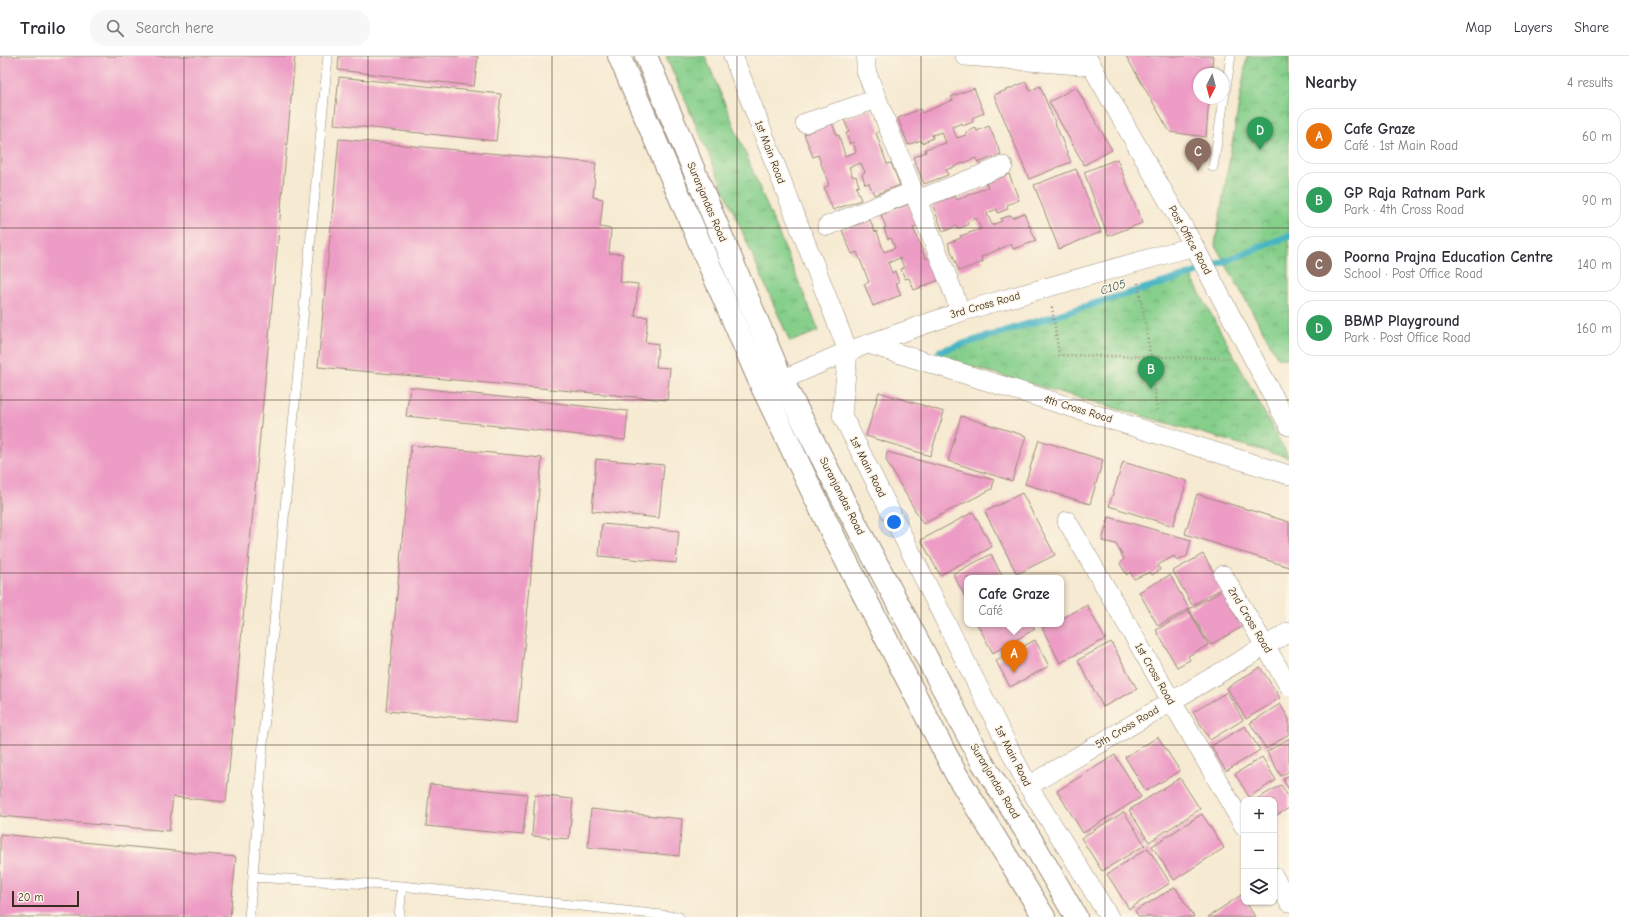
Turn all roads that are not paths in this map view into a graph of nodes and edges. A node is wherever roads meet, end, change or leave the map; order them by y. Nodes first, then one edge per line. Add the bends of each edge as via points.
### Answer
1 (328, 56) edge
2 (618, 56) edge
3 (646, 56) edge
4 (733, 56) edge
5 (866, 56) edge
6 (965, 56) edge
7 (1231, 56) edge
8 (1089, 61) edge
9 (877, 99) junction
10 (805, 123) dead end
11 (1003, 166) dead end
12 (1213, 167) dead end
13 (916, 196) junction
14 (827, 226) dead end
15 (1194, 246) junction
16 (960, 312) junction
17 (868, 344) junction
18 (848, 351) junction
19 (782, 380) junction
20 (1289, 426) edge
21 (1289, 475) edge
22 (1066, 521) dead end
23 (1223, 575) dead end
24 (1289, 632) edge
25 (1266, 647) junction
26 (1289, 686) edge
27 (1171, 701) junction
28 (1028, 786) junction
29 (1241, 821) edge
30 (253, 877) junction
31 (1277, 882) edge
32 (402, 886) junction
33 (1289, 902) edge
34 (249, 917) edge
35 (399, 917) edge
36 (679, 917) edge
37 (1044, 917) edge
38 (1076, 917) edge
39 (1109, 917) edge

1 - 30 lane via 266,710
2 - 37 main road, Suranjandas Road via 762,387 837,543 956,774
3 - 19 main road, Suranjandas Road
4 - 18 street, 1st Main Road
5 - 9 street via 866,71
6 - 8 street
7 - 12 lane
8 - 15 street, Post Office Road
9 - 10 street
9 - 13 street
11 - 13 street
13 - 14 street
13 - 16 street
15 - 16 street, 3rd Cross Road
15 - 20 street, Post Office Road
16 - 17 street, 3rd Cross Road
17 - 18 street, 3rd Cross Road
17 - 21 street, 4th Cross Road
18 - 19 street, 3rd Cross Road
18 - 28 street, 1st Main Road via 842,415
19 - 38 main road, Suranjandas Road via 982,762
22 - 27 street, 1st Cross Road
23 - 25 street, 2nd Cross Road
24 - 25 street, 5th Cross Road
25 - 26 street, 2nd Cross Road
25 - 27 street, 5th Cross Road
27 - 28 street, 5th Cross Road
27 - 29 street, 1st Cross Road
28 - 39 street, 1st Main Road
30 - 32 lane
30 - 34 lane
31 - 33 street
32 - 35 lane
32 - 36 lane

